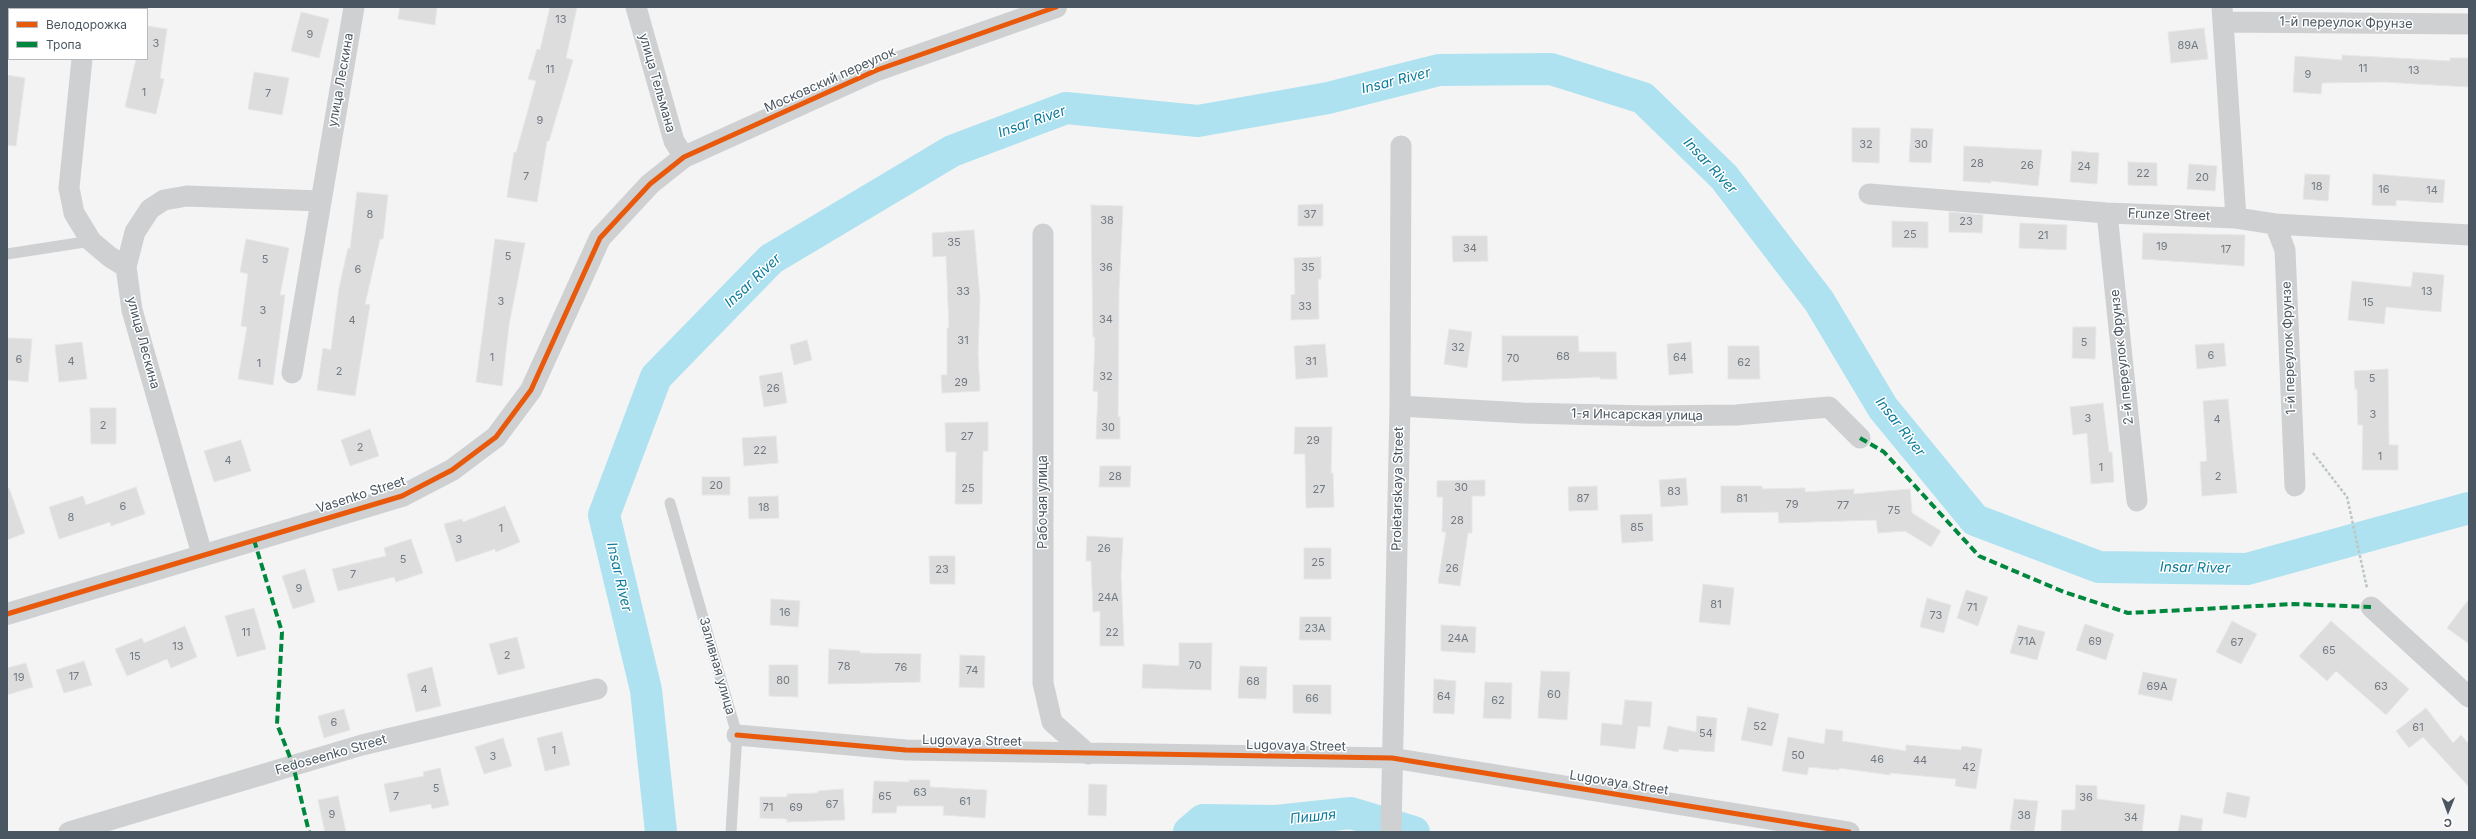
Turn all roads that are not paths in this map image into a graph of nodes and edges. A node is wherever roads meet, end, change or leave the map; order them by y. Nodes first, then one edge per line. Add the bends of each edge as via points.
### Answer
1 (354, 7) edge
2 (636, 7) edge
3 (1056, 7) edge
4 (2222, 14) edge
5 (2469, 24) edge
6 (82, 60) edge
7 (1401, 146) dead end
8 (684, 157) junction
9 (1869, 194) dead end
10 (320, 201) junction
11 (2107, 213) junction
12 (2236, 218) junction
13 (2275, 224) junction
14 (1043, 234) dead end
15 (2469, 235) edge
16 (91, 241) junction
17 (7, 254) edge
18 (126, 266) junction
19 (292, 373) dead end
20 (1400, 406) junction
21 (1860, 438) dead end
22 (2295, 486) dead end
23 (2137, 501) dead end
24 (670, 504) dead end
25 (202, 554) junction
26 (2371, 606) road end
27 (7, 614) edge
28 (597, 689) dead end
29 (2469, 697) edge
30 (737, 735) junction
31 (1088, 754) junction
32 (1392, 758) junction
33 (69, 832) edge
34 (731, 832) edge
35 (1391, 832) edge
36 (1849, 832) edge

1 - 10 street, улица Лескина
2 - 8 street, улица Тельмана via 674,141
3 - 8 street, Московский переулок via 877,70
4 - 5 street, 1-й переулок Фрунзе
4 - 12 street, 1-й переулок Фрунзе
6 - 16 street via 69,188 74,213
7 - 20 street, Proletarskaya Street
8 - 25 street, Vasenko Street via 650,184 600,238 531,390 496,438 452,470 402,496
9 - 11 street, Frunze Street
10 - 18 street, улица Лескина via 187,196 164,200 150,209 135,232
10 - 19 street, улица Лескина
11 - 12 street, Frunze Street
11 - 23 street, 2-й переулок Фрунзе
12 - 13 street, Frunze Street
13 - 15 street, Frunze Street
13 - 22 street, 1-й переулок Фрунзе via 2285,250
14 - 31 street, Рабочая улица via 1043,683 1052,722
16 - 17 lane
16 - 18 street
18 - 25 street, улица Лескина via 132,310
20 - 21 street, 1-я Инсарская улица via 1522,413 1649,416 1736,415 1829,407
20 - 32 street, Proletarskaya Street
24 - 30 lane, Заливная улица
25 - 27 street, Vasenko Street
26 - 29 street
28 - 33 street, Fedoseenko Street via 362,745
30 - 31 street, Lugovaya Street via 906,750
30 - 34 lane, Заливная улица
31 - 32 street, Lugovaya Street
32 - 35 street, Proletarskaya Street
32 - 36 street, Lugovaya Street

